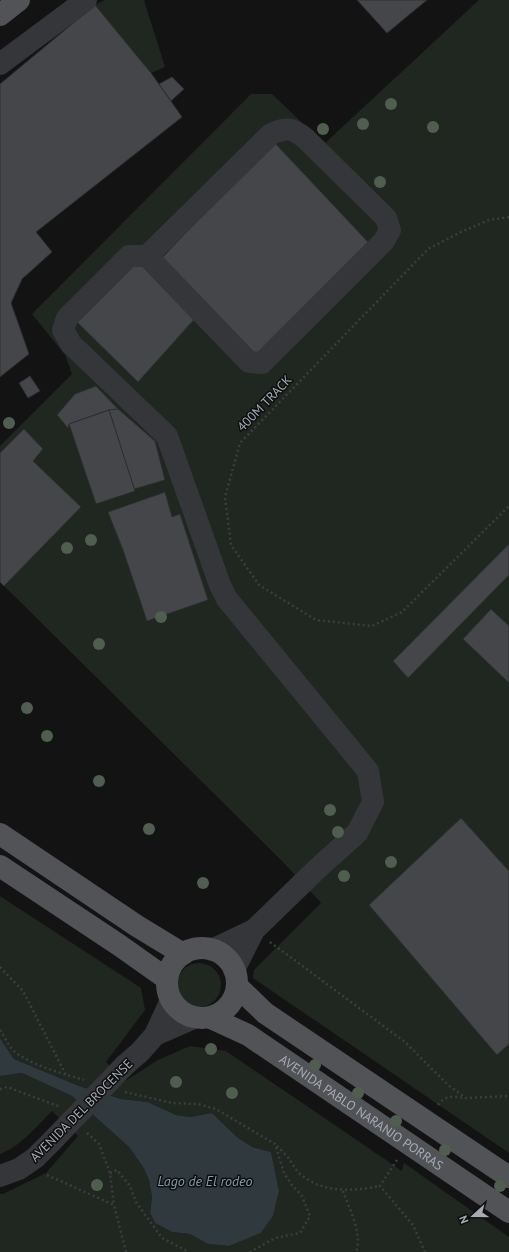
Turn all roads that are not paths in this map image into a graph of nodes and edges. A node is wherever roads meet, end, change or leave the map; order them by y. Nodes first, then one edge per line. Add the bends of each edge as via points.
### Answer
1 (19, 0) edge
2 (86, 0) edge
3 (0, 15) edge
4 (0, 64) edge
5 (147, 256) junction
6 (0, 834) edge
7 (0, 866) edge
8 (254, 930) junction
9 (212, 950) junction
10 (183, 954) junction
11 (236, 978) junction
12 (169, 989) junction
13 (203, 1018) junction
14 (155, 1035) junction
15 (0, 1176) edge
16 (509, 1177) edge
17 (509, 1212) edge

1 - 3 main road
2 - 4 street
5 - 5 street via 271,134 281,130 295,130 306,139 386,218 390,230 384,242 262,363 249,362
5 - 8 street via 129,256 66,318 63,330 70,344 167,436 227,599 368,771 373,802 357,833
6 - 10 main road
7 - 12 main road via 119,945
8 - 9 street
8 - 11 street
9 - 10 main road via 197,949
9 - 11 main road via 225,957
10 - 12 main road via 172,965
11 - 13 main road via 229,1006
11 - 16 main road via 266,1013
12 - 13 main road via 180,1011
12 - 14 street, AVENIDA DEL BROCENSE
13 - 14 street, AVENIDA DEL BROCENSE
13 - 17 main road, AVENIDA PABLO NARANJO PORRAS via 248,1035
14 - 15 street, AVENIDA DEL BROCENSE, bridge via 35,1158 19,1169

